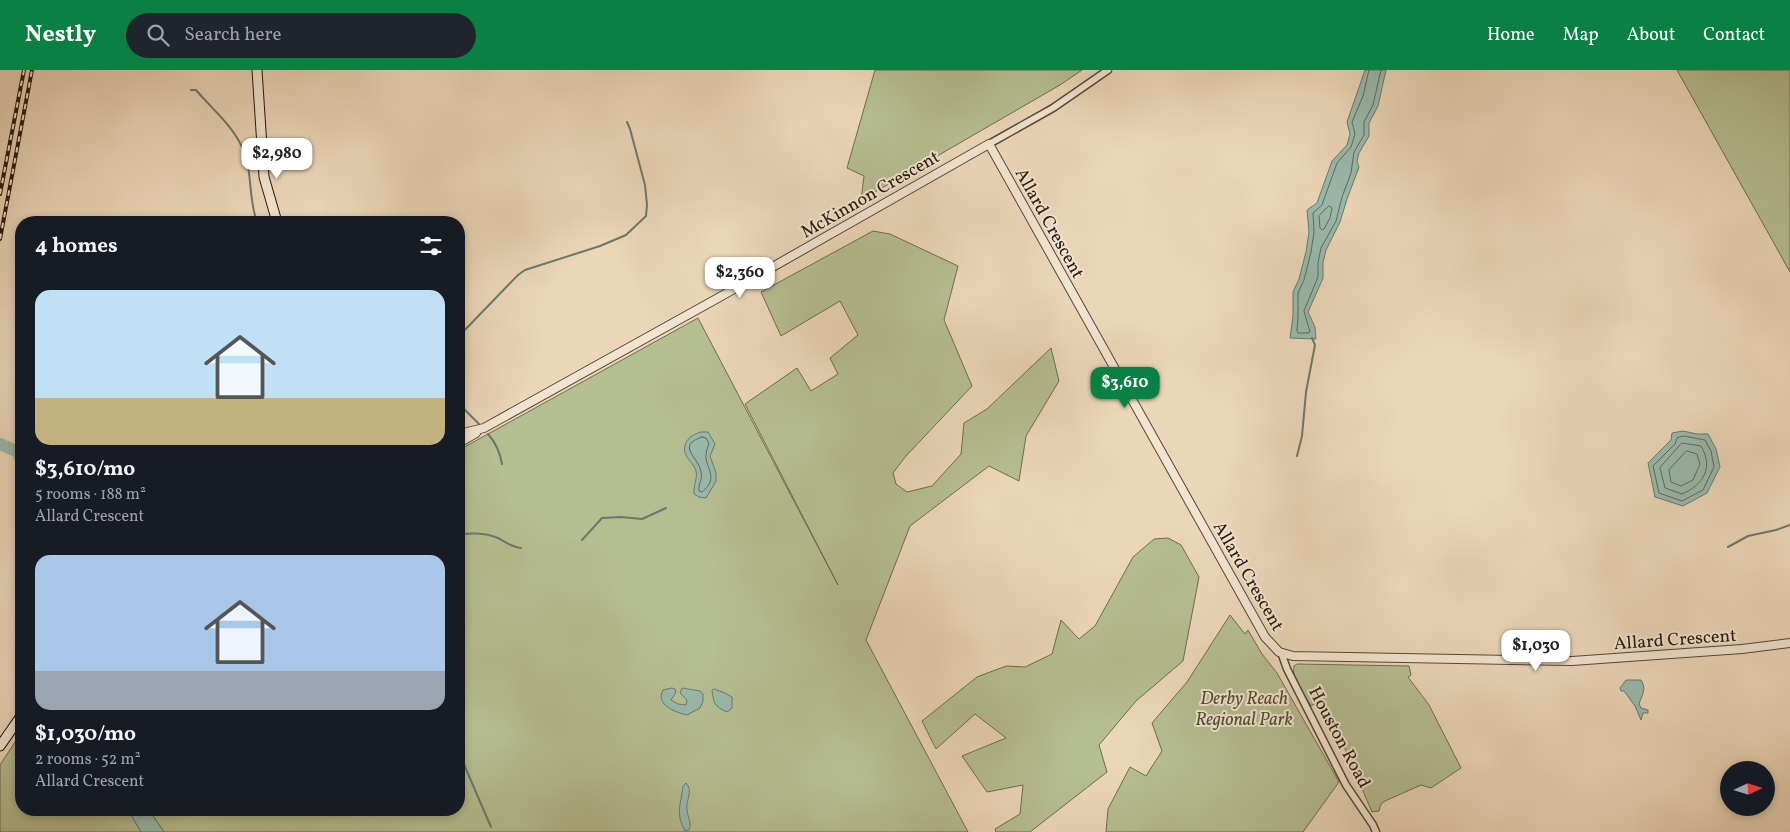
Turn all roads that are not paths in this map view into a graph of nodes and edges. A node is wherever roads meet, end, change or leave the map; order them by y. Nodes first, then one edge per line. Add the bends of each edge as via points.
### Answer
1 (257, 70) edge
2 (1108, 70) edge
3 (988, 144) junction
4 (275, 216) edge
5 (480, 430) junction
6 (465, 433) edge
7 (465, 439) edge
8 (1790, 643) edge
9 (1282, 654) junction
10 (15, 725) edge
11 (0, 746) edge
12 (1376, 832) edge

1 - 4 main road via 264,177
2 - 3 street, McKinnon Crescent via 1053,108
3 - 5 street, McKinnon Crescent
3 - 9 street, Allard Crescent via 1252,615 1269,643
5 - 6 street, McKinnon Crescent
5 - 7 street
8 - 9 street, Allard Crescent via 1572,661
9 - 12 street, Houston Road via 1346,785
10 - 11 main road

